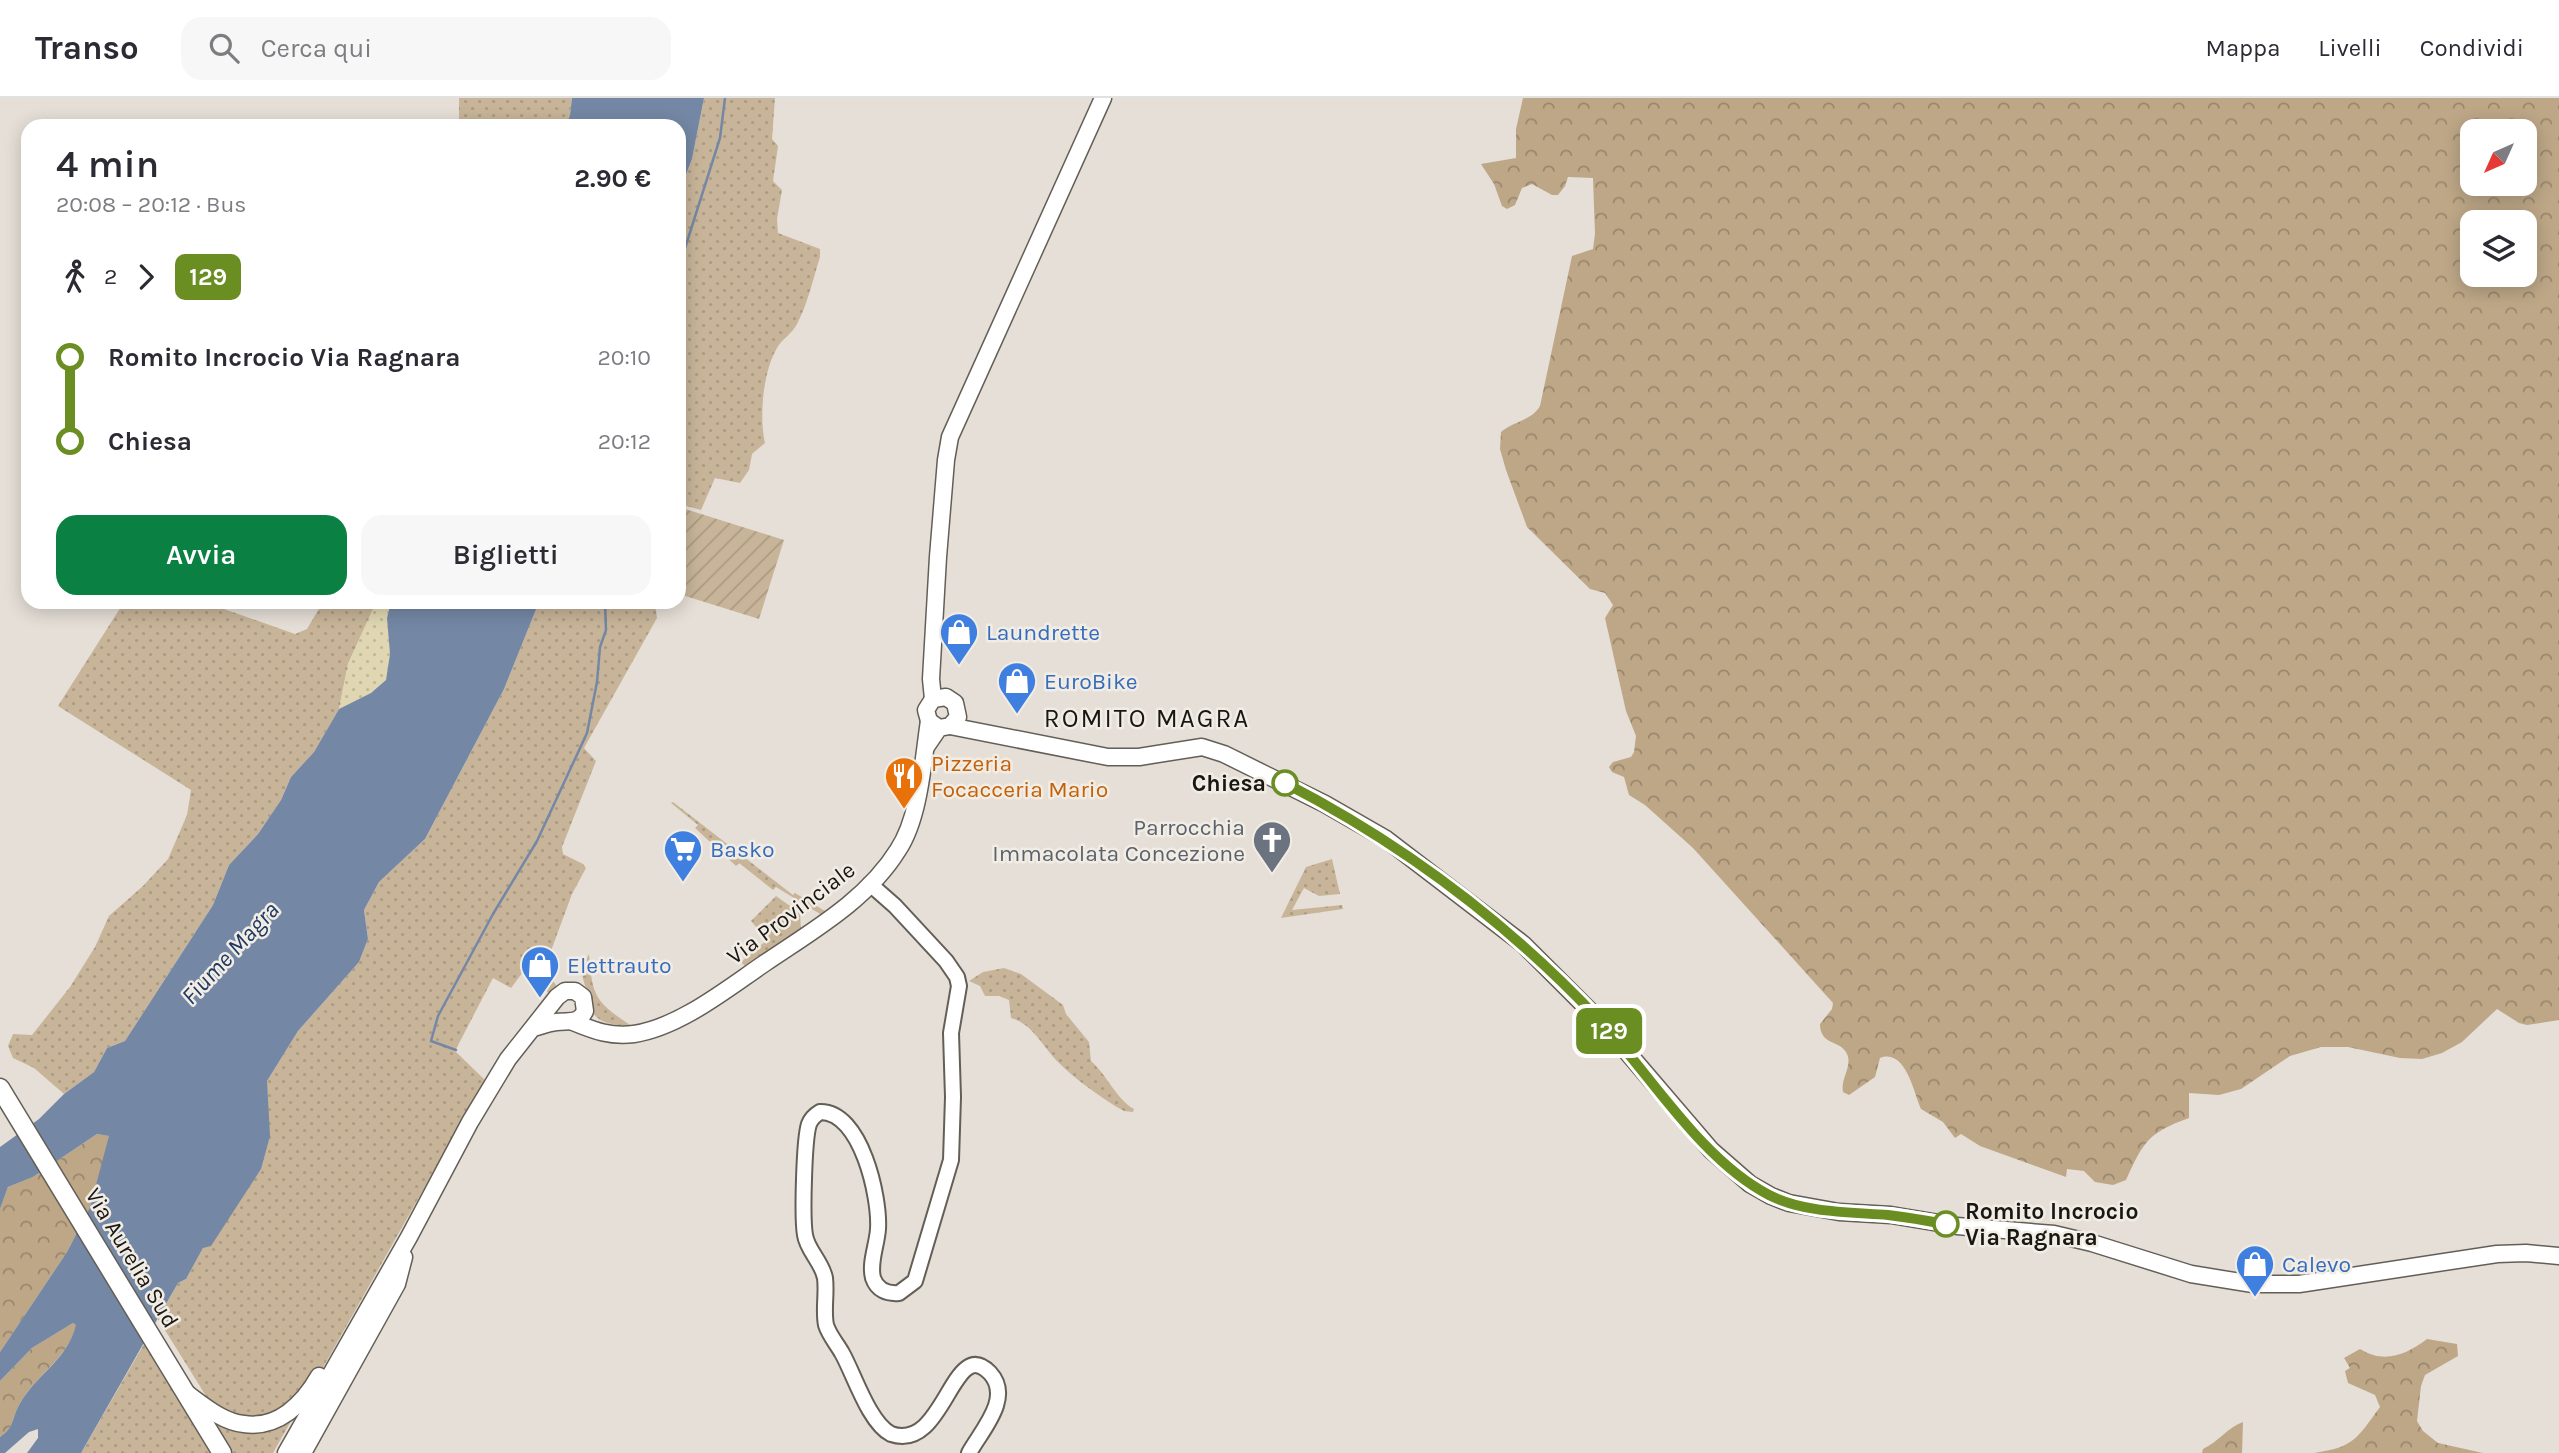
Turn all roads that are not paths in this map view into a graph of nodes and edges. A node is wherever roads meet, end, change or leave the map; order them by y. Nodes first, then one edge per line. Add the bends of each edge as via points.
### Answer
1 (1103, 98) edge
2 (940, 698) junction
3 (944, 722) junction
4 (870, 884) junction
5 (555, 1000) junction
6 (575, 1018) junction
7 (533, 1028) junction
8 (0, 1088) edge
9 (409, 1237) junction
10 (2559, 1256) edge
11 (348, 1335) junction
12 (185, 1392) junction
13 (222, 1453) edge
14 (286, 1453) edge
15 (303, 1453) edge
16 (968, 1453) edge

1 - 2 main road via 950,437 933,669
2 - 3 main road via 955,703
2 - 3 main road, Via Provinciale via 926,710
3 - 4 main road, Via Provinciale via 924,750 917,794 900,849
3 - 10 main road via 1118,758 1202,747 1285,783 1371,830 1523,944 1604,1026 1711,1150 1750,1184 1789,1203 2054,1234 2192,1274 2253,1284 2299,1284 2497,1254
4 - 6 main road, Via Provinciale via 841,910 719,994 659,1027 601,1034
4 - 16 street via 924,936 957,977 959,993 951,1034 951,1160 915,1281 899,1293 883,1291 872,1276 878,1228 863,1156 845,1123 820,1112 812,1118 808,1131 805,1238 825,1279 827,1328 885,1430 898,1437 923,1431 938,1417 967,1368 974,1365 991,1374 999,1401
5 - 6 main road via 555,1011
5 - 6 main road via 575,991 585,1001
5 - 7 main road
6 - 7 main road
7 - 9 main road via 514,1049 470,1122
8 - 12 main road, Via Aurelia Sud
9 - 11 main road via 378,1272
9 - 15 main road via 397,1284
11 - 12 main road via 295,1409 284,1417 244,1424 215,1413
11 - 14 main road
12 - 13 main road, Via Aurelia Sud

